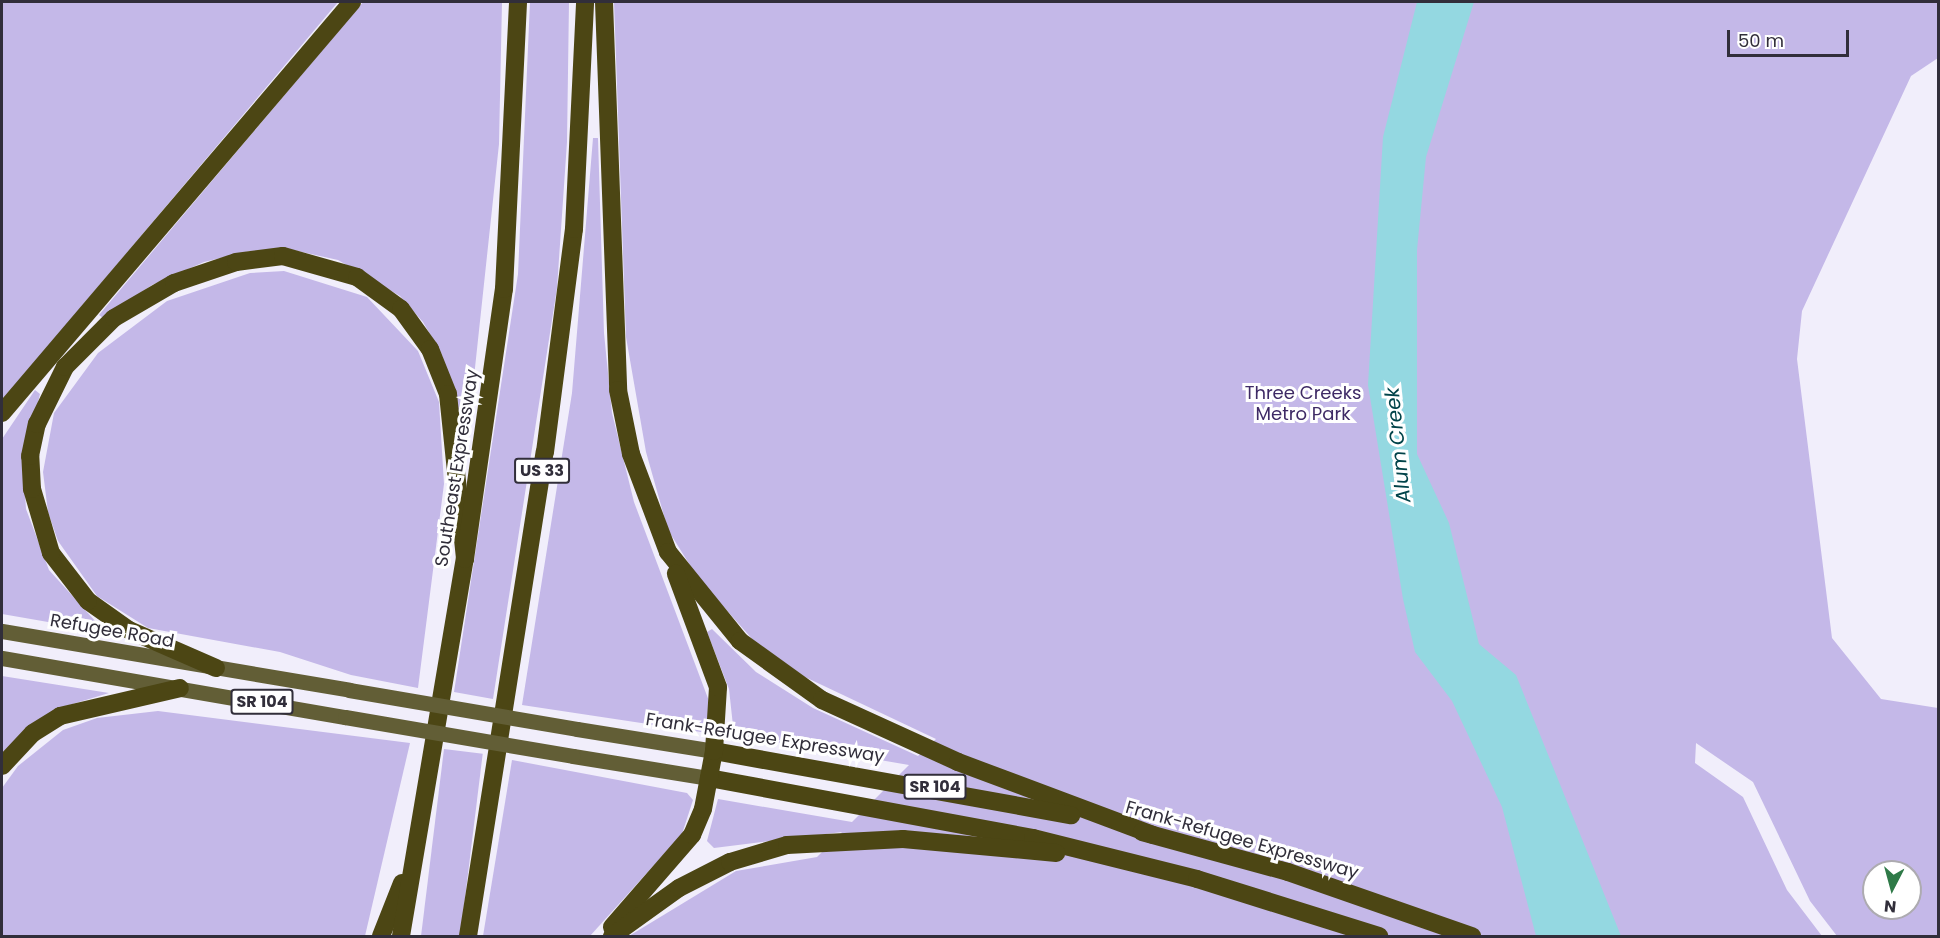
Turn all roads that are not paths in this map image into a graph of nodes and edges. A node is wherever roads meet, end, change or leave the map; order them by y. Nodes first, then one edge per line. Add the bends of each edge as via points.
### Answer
1 (352, 2) edge
2 (518, 2) edge
3 (585, 2) edge
4 (604, 2) edge
5 (2, 413) edge
6 (668, 552) junction
7 (465, 559) junction
8 (2, 631) edge
9 (2, 658) edge
10 (216, 668) junction
11 (180, 688) junction
12 (714, 751) junction
13 (2, 766) edge
14 (709, 778) junction
15 (1153, 835) junction
16 (416, 845) junction
17 (1112, 857) junction
18 (381, 936) edge
19 (401, 936) edge
20 (468, 936) edge
21 (606, 936) edge
22 (612, 936) edge
23 (1379, 936) edge
24 (1472, 936) edge

1 - 5 highway
2 - 7 highway, Southeast Expressway via 507,258
3 - 20 highway, US 33 via 574,229 545,453
4 - 6 highway via 618,390 631,454
6 - 12 highway via 718,687
6 - 15 highway via 741,641 822,700 958,762
7 - 10 highway via 448,394 430,349 401,309 357,277 283,256 236,262 174,283 114,318 65,367 37,424 30,456 32,489 51,553 88,601 129,630
7 - 16 highway, Southeast Expressway
8 - 10 main road, Refugee Road
9 - 11 main road
10 - 12 main road, Frank-Refugee Expressway / SR 104, bridge
11 - 13 highway via 60,716 33,734
11 - 14 main road, SR 104, bridge
12 - 14 highway
12 - 15 highway, Frank-Refugee Expressway / SR 104 via 978,795
14 - 17 highway, SR 104
14 - 21 highway via 692,835
15 - 24 highway, Frank-Refugee Expressway / SR 104 via 1288,872
16 - 18 highway
16 - 19 highway, Southeast Expressway
17 - 22 highway via 903,839 787,845 730,862 679,888
17 - 23 highway, SR 104 via 1281,903

